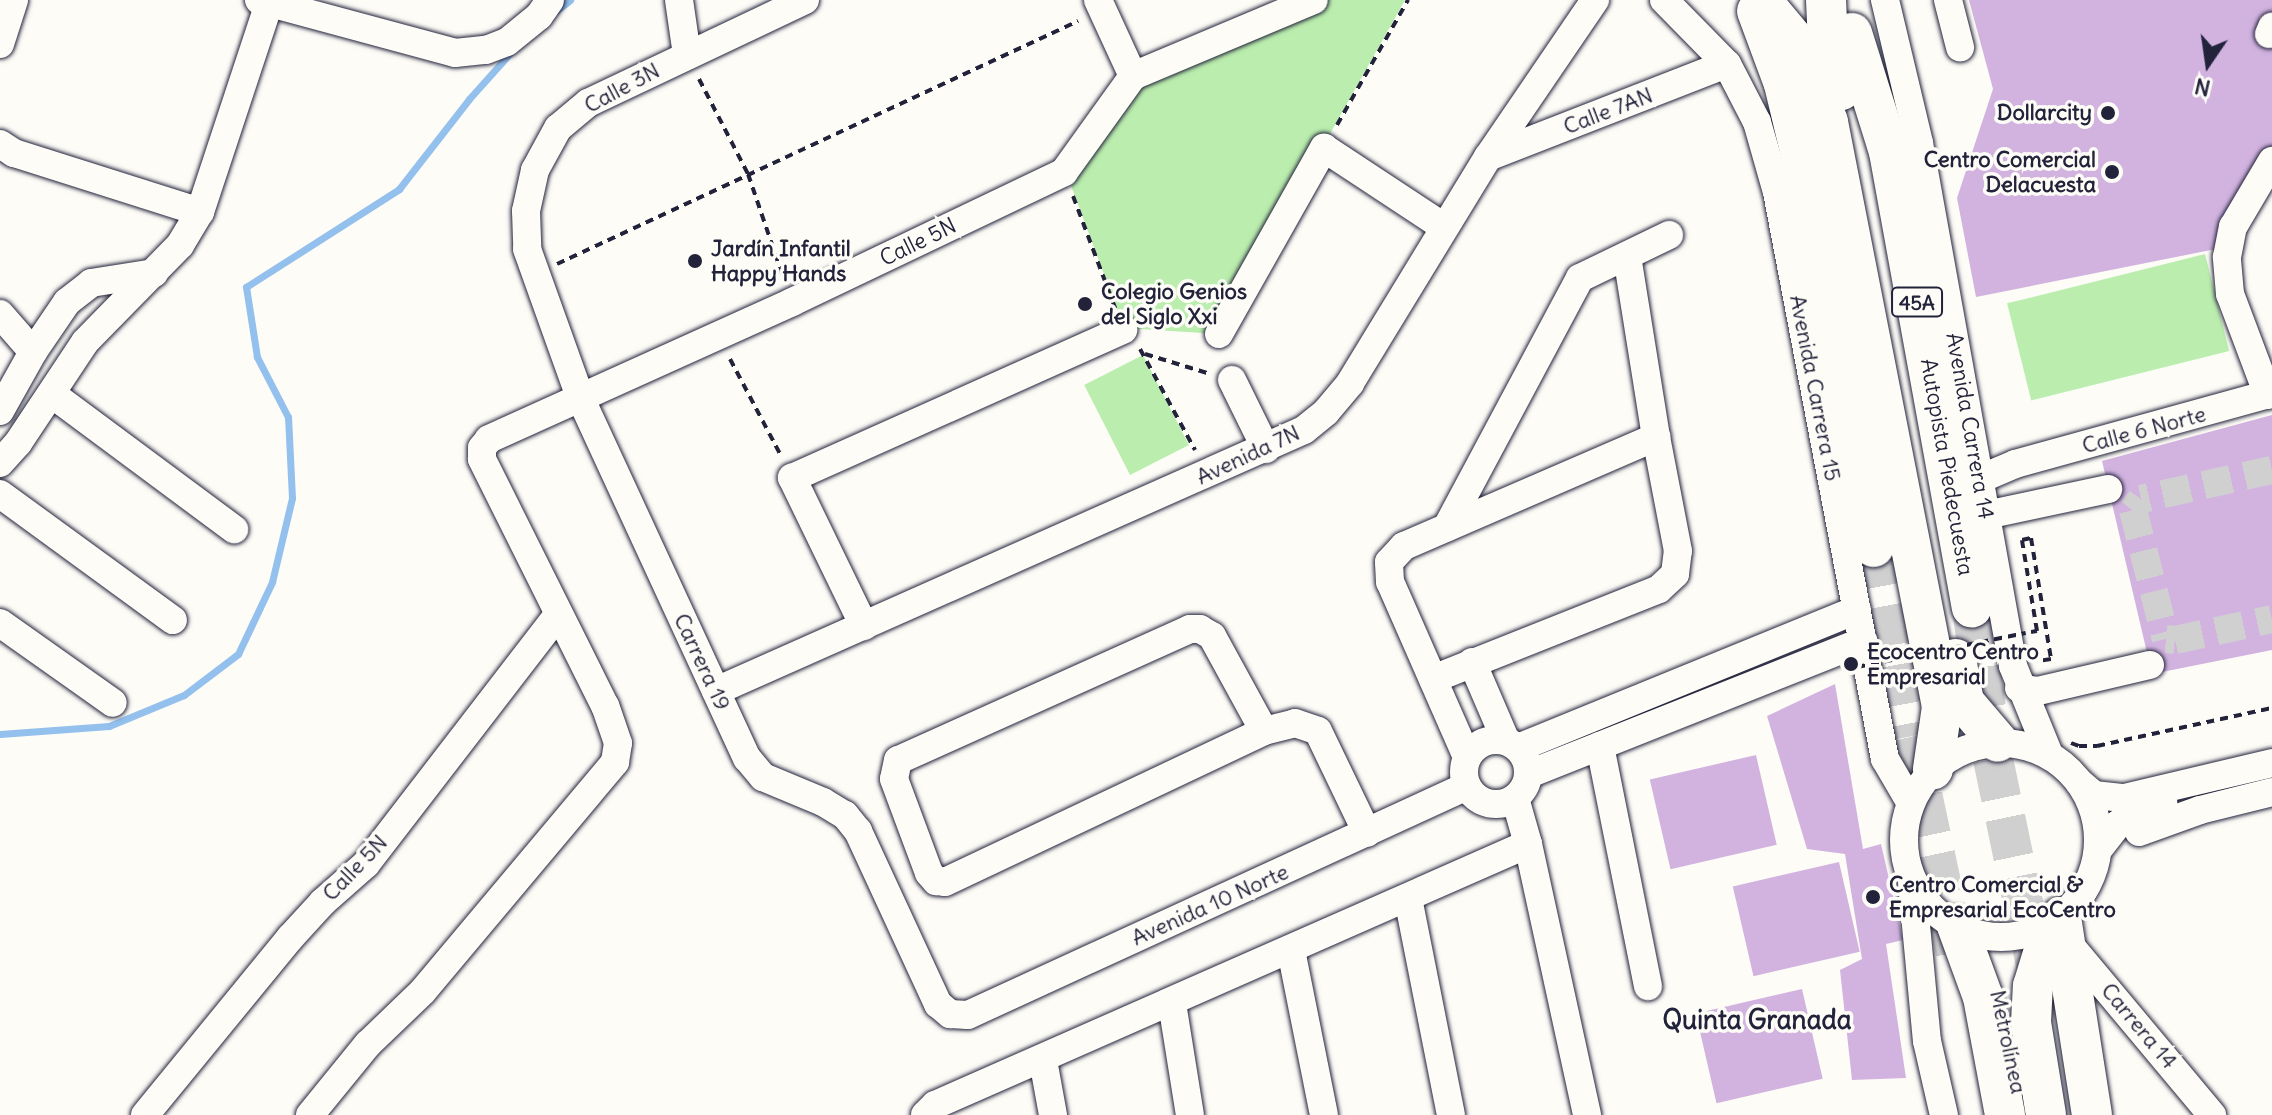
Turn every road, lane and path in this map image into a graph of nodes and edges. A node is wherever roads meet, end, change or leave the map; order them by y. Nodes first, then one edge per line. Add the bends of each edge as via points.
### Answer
1 (14, 0) edge
2 (550, 0) edge
3 (679, 0) edge
4 (805, 0) edge
5 (1314, 0) edge
6 (1408, 0) edge
7 (1595, 0) edge
8 (1664, 0) edge
9 (1753, 0) edge
10 (1761, 0) edge
11 (1826, 0) edge
12 (1841, 0) edge
13 (1885, 0) edge
14 (1948, 0) edge
15 (264, 2) edge
16 (1100, 5) edge
17 (0, 44) edge
18 (1960, 47) dead end
19 (687, 55) junction
20 (1727, 64) junction
21 (1133, 76) junction
22 (0, 144) edge
23 (1324, 148) junction
24 (1488, 157) junction
25 (2272, 161) edge
26 (748, 174) junction
27 (200, 212) junction
28 (1444, 227) junction
29 (1669, 235) dead end
30 (1627, 256) junction
31 (531, 262) junction
32 (154, 273) junction
33 (792, 302) junction
34 (0, 314) edge
35 (1123, 330) dead end
36 (1219, 334) dead end
37 (717, 335) junction
38 (33, 352) junction
39 (1145, 354) dead end
40 (1232, 380) joint
41 (52, 394) junction
42 (2270, 394) edge
43 (580, 397) junction
44 (0, 411) edge
45 (1656, 437) junction
46 (1266, 449) junction
47 (1974, 449) junction
48 (0, 463) edge
49 (2015, 464) junction
50 (792, 478) junction
51 (1980, 479) junction
52 (2108, 489) dead end
53 (0, 494) edge
54 (1986, 515) junction
55 (1447, 527) junction
56 (234, 529) dead end
57 (1874, 547) tunnel mouth
58 (1972, 608) tunnel mouth
59 (1857, 610) junction
60 (558, 615) junction
61 (173, 620) dead end
62 (0, 623) edge
63 (864, 626) junction
64 (2037, 631) dead end
65 (2026, 633) dead end
66 (1860, 654) junction
67 (2051, 659) dead end
68 (1472, 662) junction
69 (2150, 665) dead end
70 (1433, 679) junction
71 (2019, 688) junction
72 (716, 691) junction
73 (113, 703) dead end
74 (1264, 731) junction
75 (1998, 742) junction
76 (1600, 746) junction
77 (2272, 746) edge
78 (2049, 754) junction
79 (1467, 757) junction
80 (2272, 763) edge
81 (1517, 765) junction
82 (1933, 769) junction
83 (2272, 772) edge
84 (2077, 779) junction
85 (1467, 786) junction
86 (2272, 792) edge
87 (1910, 802) junction
88 (1367, 833) junction
89 (1528, 844) junction
90 (2097, 854) junction
91 (1912, 882) junction
92 (1408, 898) junction
93 (2054, 927) junction
94 (1960, 928) junction
95 (1291, 950) junction
96 (1648, 986) dead end
97 (1172, 1003) junction
98 (950, 1014) joint
99 (1970, 1018) dead end
100 (2054, 1057) dead end
101 (1043, 1060) junction
102 (145, 1115) edge
103 (310, 1115) edge
104 (925, 1115) edge
105 (1053, 1115) edge
106 (1190, 1115) edge
107 (1324, 1115) edge
108 (1451, 1115) edge
109 (1587, 1115) edge
110 (1944, 1115) edge
111 (1988, 1115) edge
112 (2005, 1115) edge
113 (2023, 1115) edge
114 (2031, 1115) edge
115 (2046, 1115) edge
116 (2064, 1115) edge
117 (2092, 1115) edge
118 (2212, 1115) edge

1 - 17 street
2 - 15 street via 507,42 455,53
3 - 19 street
4 - 19 street, Calle 3N
5 - 21 street
6 - 23 path
7 - 24 street, Avenida 7N
8 - 20 street, Avenida Carrera 15
9 - 57 highway via 1784,84 1807,180
10 - 82 highway via 1802,49 1828,122 1942,707
11 - 75 highway via 1828,42 1861,174 1964,702
12 - 58 highway, Autopista Piedecuesta / 45A via 1889,152
13 - 47 street, Avenida Carrera 14 via 1919,143
14 - 18 street
15 - 27 street
16 - 21 street
16 - 26 path
19 - 26 path
19 - 31 street, Calle 3N via 588,103 558,128 535,170 526,211
20 - 24 street, Calle 7AN
20 - 59 street, Avenida Carrera 15 via 1757,122 1777,192
21 - 33 street, Calle 5N via 1064,172
22 - 27 street via 14,153
23 - 28 street
23 - 36 street
24 - 28 street, Avenida 7N
25 - 42 street via 2233,227 2227,257 2230,294
26 - 31 path
26 - 33 path
27 - 32 street
28 - 46 street, Avenida 7N via 1350,383 1304,430
29 - 30 street
30 - 45 street
30 - 55 street via 1580,278
31 - 43 street, Carrera 19
32 - 38 street via 91,283 67,302
32 - 41 street via 85,342
33 - 37 street, Calle 5N
34 - 38 street
35 - 50 street
37 - 43 street, Calle 5N
37 - 50 path
38 - 44 street
39 - 40 path
40 - 46 street
41 - 48 street
41 - 56 street
42 - 49 street, Calle 6 Norte
43 - 60 street, Calle 5N via 489,439 482,448 482,459
43 - 72 street, Carrera 19
45 - 55 street
45 - 68 street via 1678,551 1675,574 1659,589
46 - 63 street, Avenida 7N
47 - 49 street
47 - 51 street, Avenida Carrera 14
49 - 51 street, Calle 6 Norte
50 - 63 street
51 - 54 street, Avenida Carrera 14
52 - 54 street
53 - 61 street
54 - 71 street, Avenida Carrera 14
55 - 70 street via 1404,546 1389,562 1390,582
59 - 66 street, Avenida Carrera 15
59 - 81 street
60 - 102 street, Calle 5N via 366,864 290,938
60 - 103 street, Calle 5N via 605,706 618,743 615,762 423,991 368,1044
62 - 73 street
63 - 72 street, Avenida 7N
64 - 67 path via 2022,540 2031,538
65 - 66 path, bridge
66 - 76 street
66 - 87 street, Avenida Carrera 15 via 1885,759
68 - 70 street
68 - 81 street
69 - 71 street via 2038,691
70 - 79 street
71 - 78 street, Avenida Carrera 14
72 - 98 street, Carrera 19 via 747,758 763,777 823,802 845,815 858,831 938,1004
74 - 74 street via 1212,636 1190,629 898,760 894,779 929,873 945,882
74 - 88 street via 1295,723 1318,731
75 - 78 street
75 - 82 street via 1952,755
76 - 81 street
76 - 96 street
77 - 84 street via 2112,780
78 - 84 street
79 - 81 street via 1477,745 1491,740
79 - 85 street
80 - 84 street via 2124,798 2094,795
81 - 85 street via 1488,803
81 - 89 street
82 - 87 street
83 - 90 street via 2131,815
84 - 90 street via 2091,800 2099,829
85 - 88 street, Avenida 10 Norte
86 - 90 street via 2200,810 2121,839
87 - 91 street via 1903,828
88 - 98 street, Avenida 10 Norte via 968,1015
89 - 92 street
89 - 109 street
90 - 93 street via 2084,891
91 - 94 street via 1934,911
91 - 110 street via 1927,1041
92 - 95 street
92 - 108 street
93 - 94 street via 2003,937
93 - 114 street, Metrolínea via 2027,960 2018,1010 2018,1044
93 - 115 highway via 2033,986 2031,1022
93 - 117 highway
93 - 118 street, Carrera 14
94 - 112 highway via 1983,997
94 - 113 street, Metrolínea via 2002,1000
95 - 97 street
95 - 107 street
97 - 101 street
97 - 106 street
99 - 111 highway
100 - 116 highway
101 - 104 street via 935,1105
101 - 105 street

